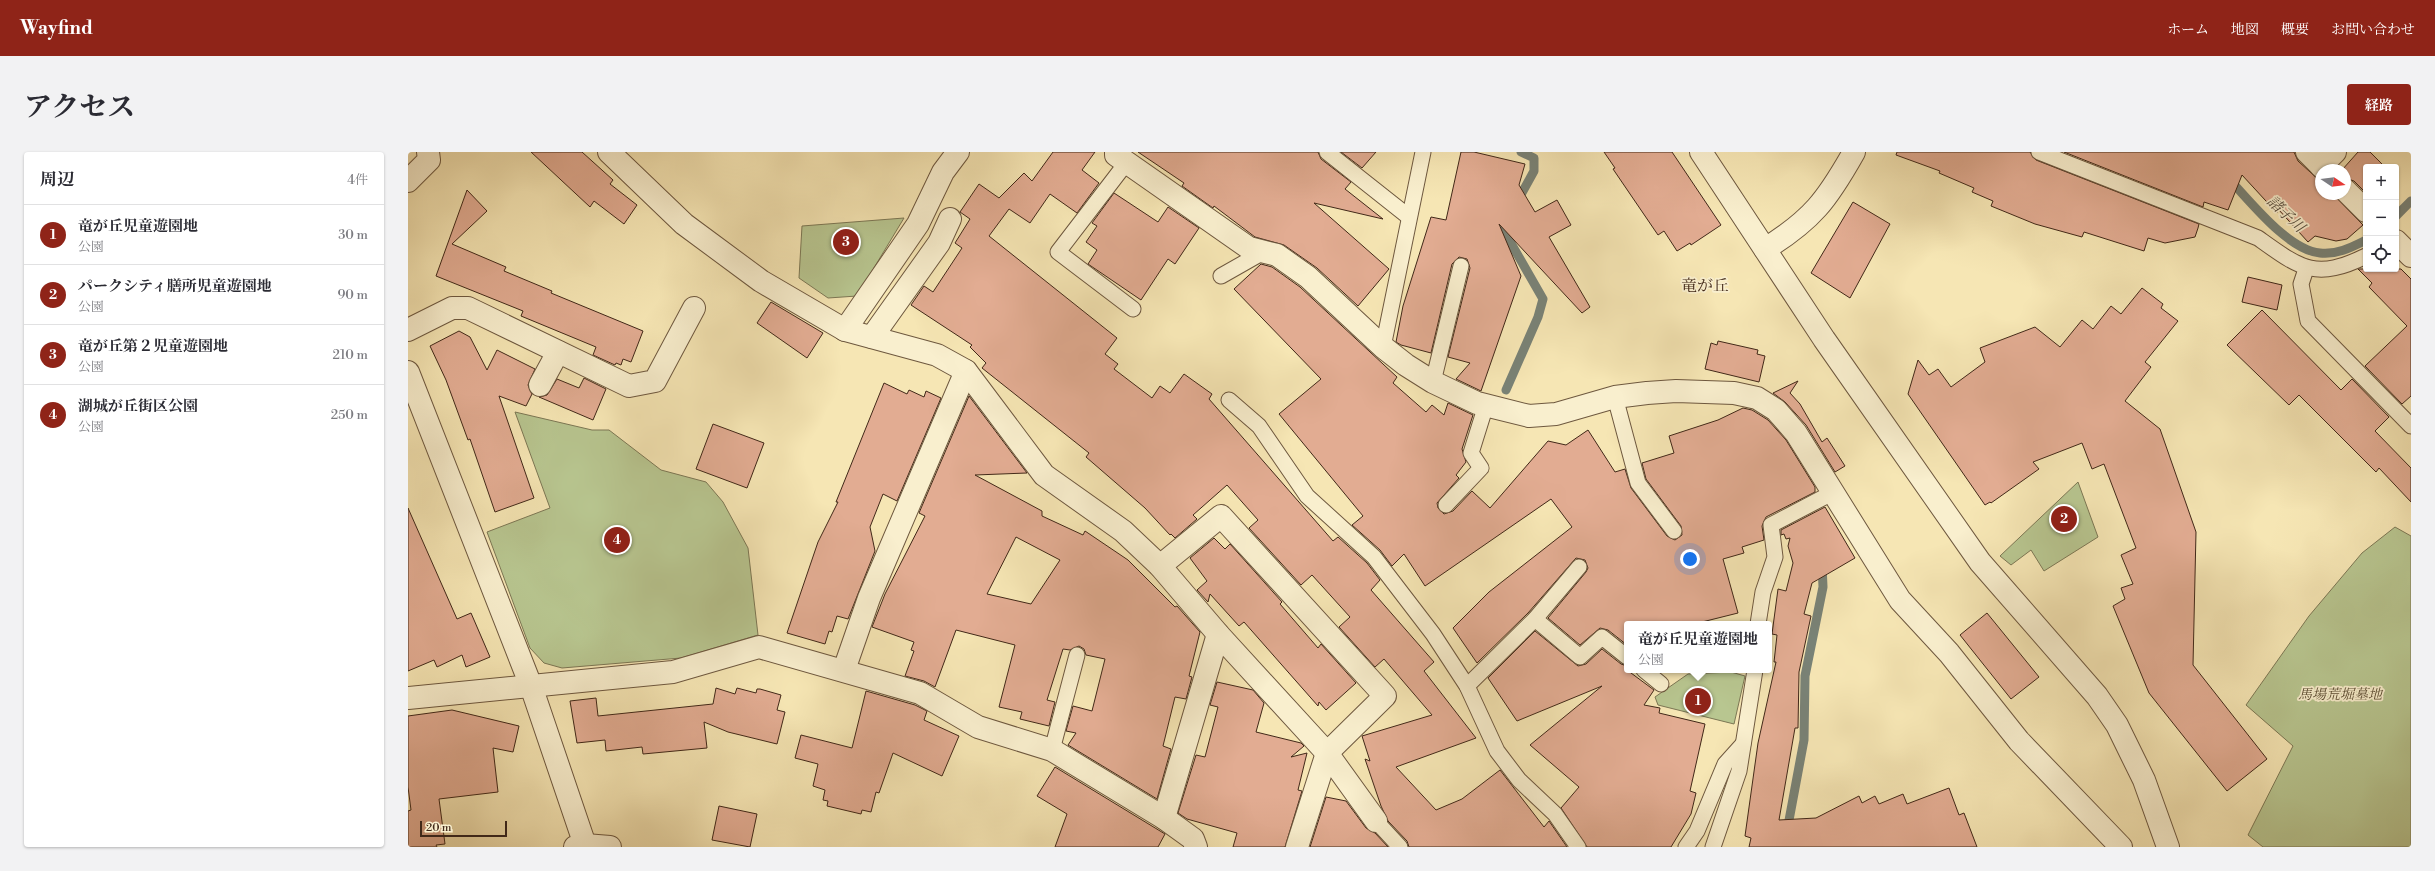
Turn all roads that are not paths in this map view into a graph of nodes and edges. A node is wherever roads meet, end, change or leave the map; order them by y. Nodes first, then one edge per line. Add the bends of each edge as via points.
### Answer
1 (428, 152) edge
2 (609, 152) edge
3 (958, 152) edge
4 (1327, 152) edge
5 (1423, 152) edge
6 (1701, 152) edge
7 (1854, 152) edge
8 (2039, 152) edge
9 (1122, 157) edge
10 (408, 181) edge
11 (2351, 196) edge
12 (2363, 208) edge
13 (1409, 217) junction
14 (950, 218) dead end
15 (2399, 244) edge
16 (1766, 249) junction
17 (1264, 252) junction
18 (2411, 256) edge
19 (2363, 257) edge
20 (1462, 266) dead end
21 (2306, 269) junction
22 (1221, 276) dead end
23 (694, 308) dead end
24 (1133, 308) dead end
25 (408, 330) edge
26 (845, 330) junction
27 (872, 337) junction
28 (1382, 347) junction
29 (558, 352) junction
30 (408, 372) edge
31 (966, 372) junction
32 (1433, 382) junction
33 (540, 385) dead end
34 (1614, 397) junction
35 (1229, 400) dead end
36 (1486, 405) junction
37 (2411, 426) edge
38 (1823, 498) junction
39 (1446, 505) dead end
40 (1674, 531) dead end
41 (1160, 566) junction
42 (1579, 567) dead end
43 (1535, 618) junction
44 (1758, 621) edge
45 (1218, 634) junction
46 (1077, 655) dead end
47 (1624, 655) edge
48 (844, 670) junction
49 (1648, 673) edge
50 (1755, 673) edge
51 (1661, 684) dead end
52 (530, 686) junction
53 (1467, 686) junction
54 (408, 698) edge
55 (1743, 744) junction
56 (1052, 750) junction
57 (1327, 753) junction
58 (1164, 818) junction
59 (1376, 821) joint
60 (580, 846) edge
61 (610, 847) edge
62 (1196, 847) edge
63 (1297, 847) edge
64 (1400, 847) edge
65 (1578, 847) edge
66 (1686, 847) edge
67 (1713, 847) edge
68 (2121, 847) edge
69 (2168, 847) edge

1 - 10 street via 429,160
2 - 26 street via 684,224 761,281
3 - 26 street via 943,172 918,224
4 - 13 lane
5 - 13 lane
6 - 16 street
7 - 16 street via 1822,204 1795,230
8 - 21 lane via 2258,238
9 - 17 street via 1249,248
9 - 24 lane via 1058,252
11 - 12 street
13 - 28 lane
14 - 27 street via 939,243
15 - 18 street
16 - 69 street via 1900,449 1980,562 2097,696 2117,725 2144,780
17 - 22 lane
17 - 28 street via 1277,255 1308,277
19 - 21 lane via 2332,269
20 - 32 lane
21 - 37 lane via 2301,284 2308,321
23 - 29 street via 655,381 629,386
25 - 29 street via 452,308 468,308
26 - 27 street
27 - 31 street via 937,356
28 - 32 street
29 - 33 street
30 - 52 street
31 - 41 street via 1044,476 1124,531
31 - 48 street via 868,598
32 - 36 street via 1476,403
34 - 36 street via 1556,414 1529,416
34 - 38 street via 1676,391 1734,393 1757,398 1776,410 1796,433
34 - 40 lane via 1638,483
35 - 53 lane via 1260,426 1307,496 1374,557 1433,634
36 - 39 lane via 1471,453 1481,468
38 - 44 lane via 1771,525 1775,557 1763,592
38 - 68 street via 1900,600 1949,653 2019,741
41 - 45 street
41 - 57 street via 1221,516 1385,696
42 - 43 lane
43 - 47 lane via 1580,657 1602,637
43 - 53 lane
45 - 57 street
45 - 58 street
46 - 56 lane
48 - 52 street via 759,647 673,672
48 - 56 street via 920,693 978,727
49 - 51 lane
50 - 55 lane
52 - 54 street
52 - 60 street
53 - 65 lane via 1498,751 1519,780 1555,814
55 - 66 lane via 1725,764 1697,831
55 - 67 lane via 1740,771
56 - 58 street
57 - 59 street
57 - 63 street
58 - 62 street via 1193,839
59 - 64 lane
60 - 61 street

